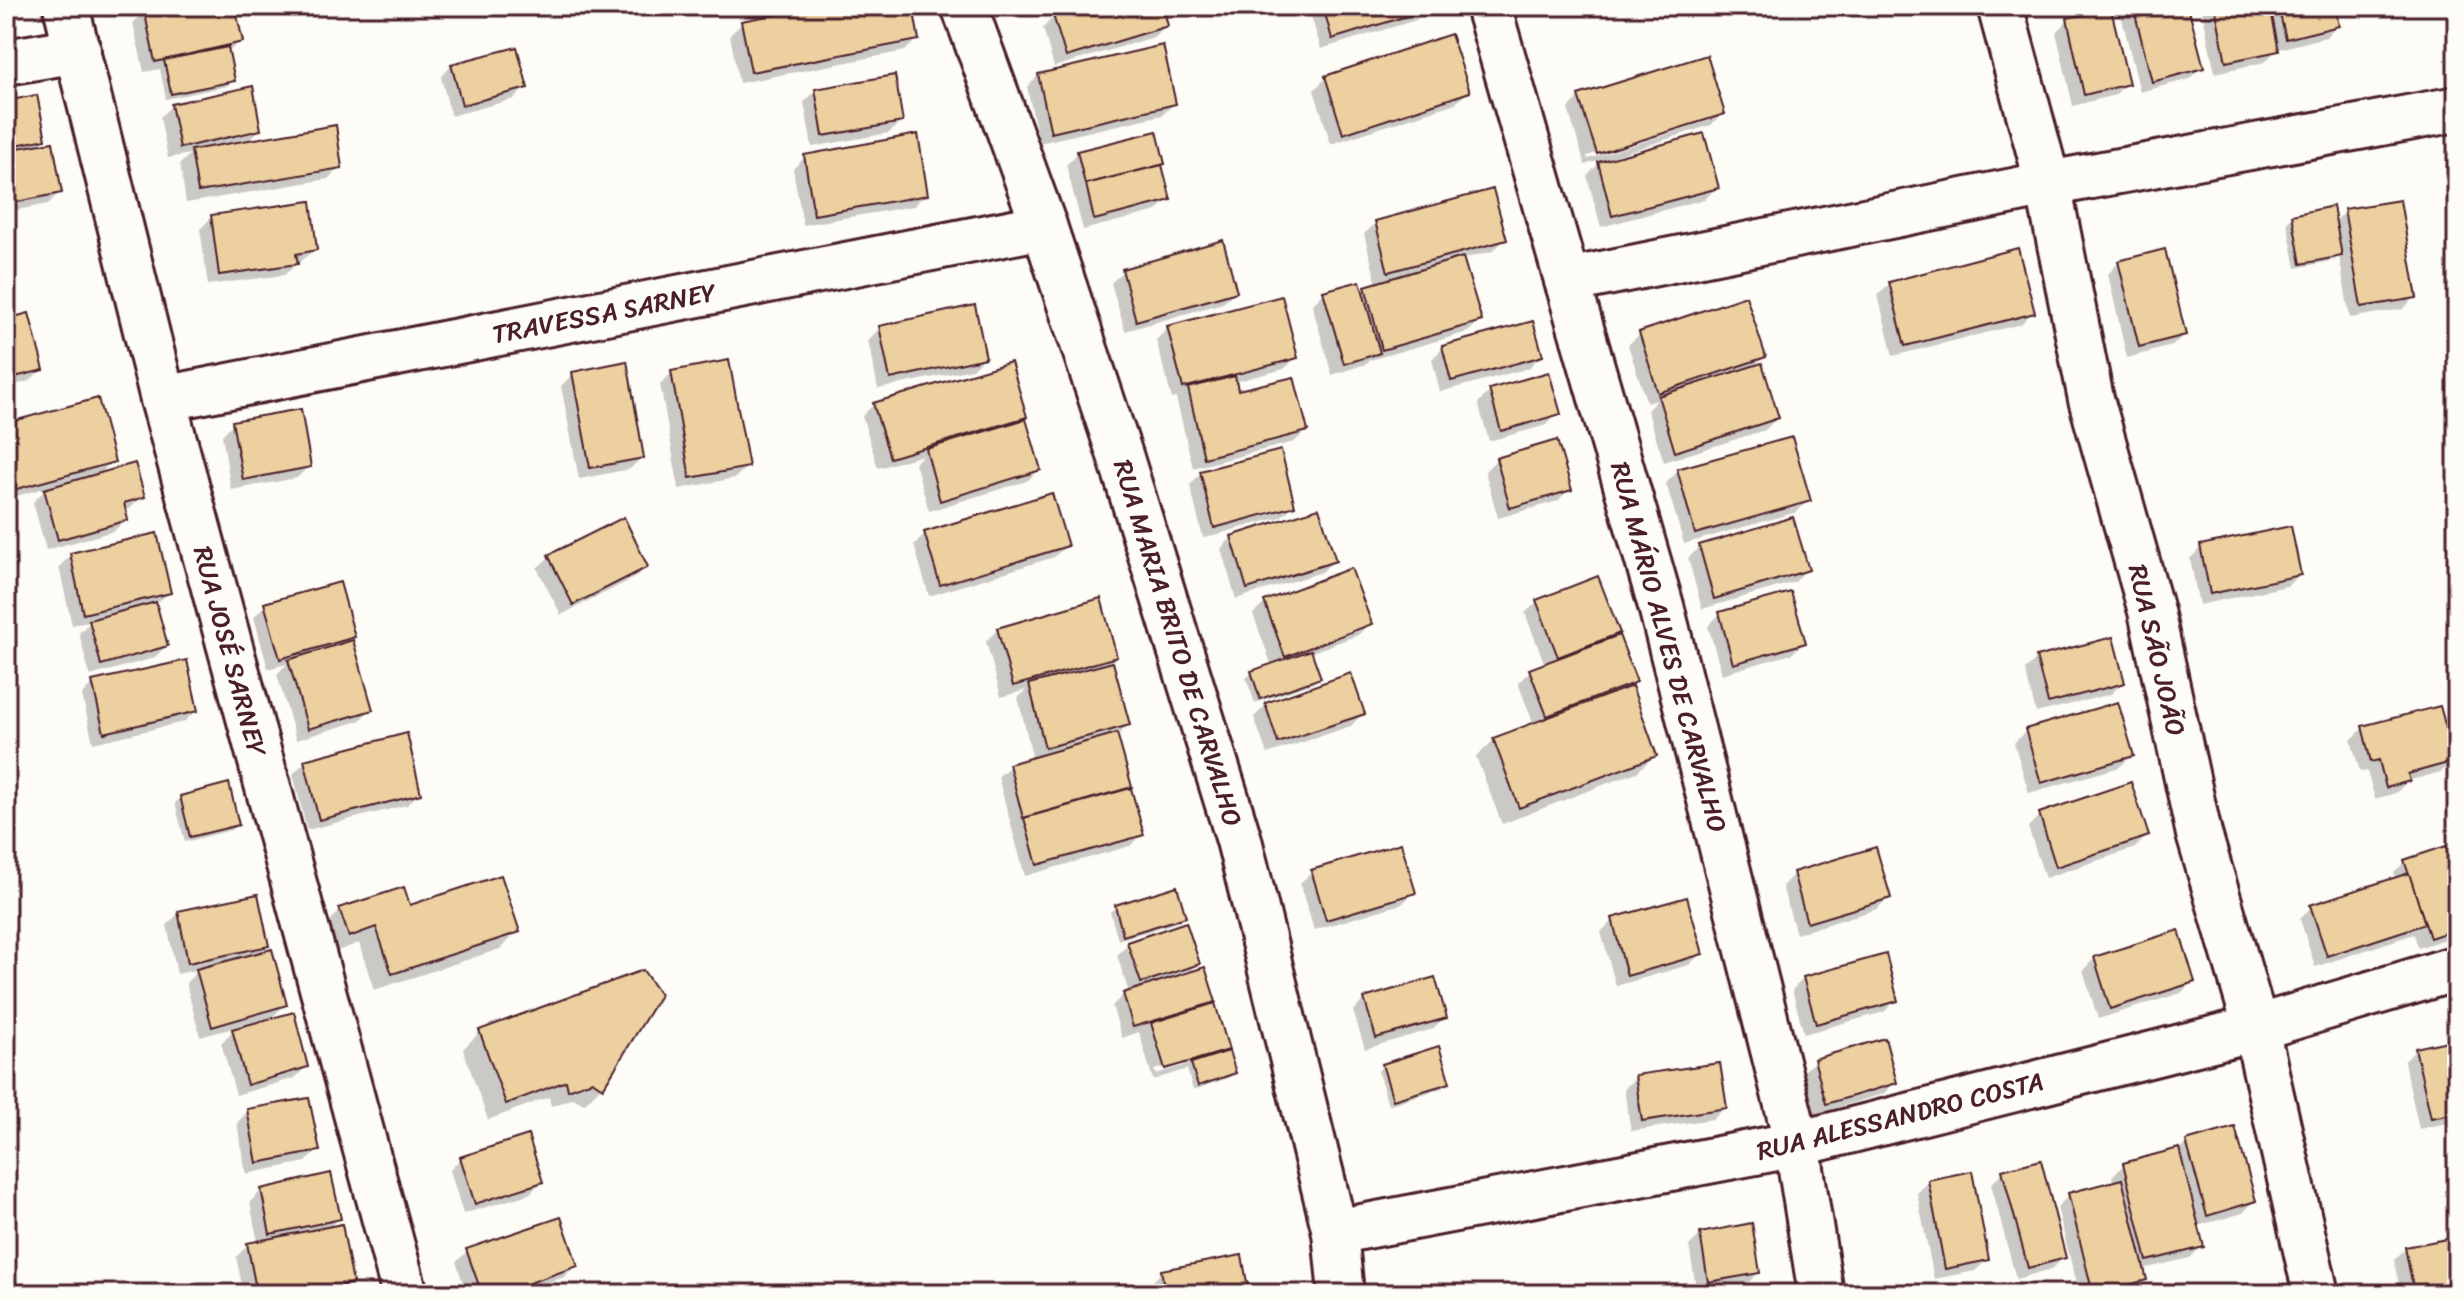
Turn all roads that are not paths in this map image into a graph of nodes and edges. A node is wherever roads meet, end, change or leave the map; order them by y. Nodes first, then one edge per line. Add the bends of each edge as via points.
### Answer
1 (66, 6) edge
2 (964, 6) edge
3 (1488, 6) edge
4 (2000, 6) edge
5 (78, 50) junction
6 (6, 62) edge
7 (2457, 109) edge
8 (2048, 184) junction
9 (1044, 226) junction
10 (1567, 281) junction
11 (163, 399) junction
12 (2457, 968) edge
13 (2256, 1028) junction
14 (1797, 1144) junction
15 (1335, 1232) junction
16 (405, 1294) edge
17 (1341, 1294) edge
18 (1821, 1294) edge
19 (2316, 1294) edge

1 - 5 street, RUA JOSÉ SARNEY
2 - 9 street, RUA MARIA BRITO DE CARVALHO
3 - 10 street, RUA MÁRIO ALVES DE CARVALHO
4 - 8 street, RUA SÃO JOÃO
5 - 6 street
5 - 11 street, RUA JOSÉ SARNEY
7 - 8 street
8 - 10 street
8 - 13 street, RUA SÃO JOÃO via 2091,399 2151,611 2199,834
9 - 11 street, TRAVESSA SARNEY
9 - 15 street, RUA MARIA BRITO DE CARVALHO via 1239,840
10 - 14 street, RUA MÁRIO ALVES DE CARVALHO via 1661,606
11 - 16 street, RUA JOSÉ SARNEY
12 - 13 street, RUA ALESSANDRO COSTA
13 - 14 street, RUA ALESSANDRO COSTA
13 - 19 street, RUA SÃO JOÃO
14 - 15 street, RUA ALESSANDRO COSTA
14 - 18 street, RUA MÁRIO ALVES DE CARVALHO
15 - 17 street, RUA MARIA BRITO DE CARVALHO

